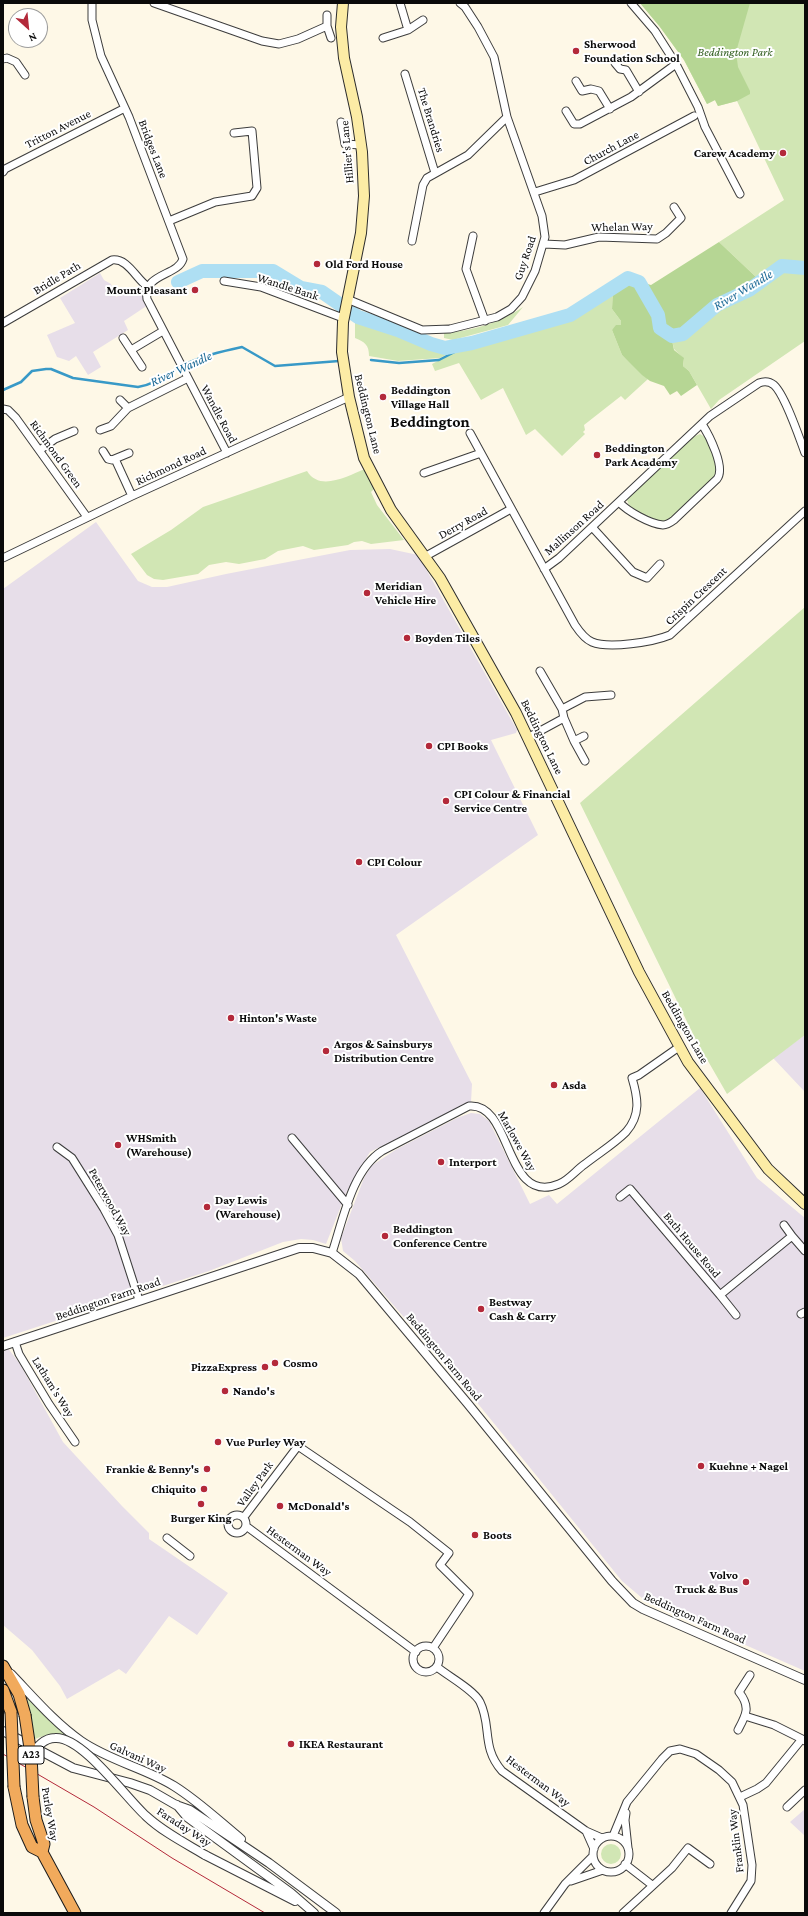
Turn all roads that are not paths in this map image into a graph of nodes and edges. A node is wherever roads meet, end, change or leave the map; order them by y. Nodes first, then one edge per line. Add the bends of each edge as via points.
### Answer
1 (92, 3) edge
2 (154, 3) edge
3 (343, 3) edge
4 (400, 3) edge
5 (461, 3) edge
6 (631, 3) edge
7 (327, 15) dead end
8 (423, 20) dead end
9 (327, 26) junction
10 (408, 30) junction
11 (331, 38) dead end
12 (383, 38) dead end
13 (3, 59) edge
14 (615, 63) dead end
15 (676, 64) junction
16 (405, 74) dead end
17 (25, 75) dead end
18 (576, 81) dead end
19 (639, 92) junction
20 (125, 108) junction
21 (610, 109) junction
22 (566, 111) dead end
23 (697, 115) junction
24 (507, 117) junction
25 (341, 122) dead end
26 (234, 133) dead end
27 (361, 145) junction
28 (3, 172) edge
29 (435, 173) junction
30 (535, 192) junction
31 (740, 194) dead end
32 (674, 206) dead end
33 (169, 221) junction
34 (473, 236) dead end
35 (412, 240) dead end
36 (544, 244) junction
37 (224, 281) dead end
38 (148, 287) junction
39 (347, 298) junction
40 (343, 318) junction
41 (485, 321) junction
42 (3, 324) edge
43 (163, 331) junction
44 (123, 338) dead end
45 (131, 350) junction
46 (142, 367) dead end
47 (186, 376) junction
48 (349, 397) junction
49 (120, 400) dead end
50 (128, 408) junction
51 (3, 409) edge
52 (702, 424) junction
53 (100, 430) dead end
54 (74, 431) dead end
55 (470, 433) dead end
56 (40, 450) junction
57 (103, 451) dead end
58 (227, 452) junction
59 (129, 453) dead end
60 (481, 453) junction
61 (805, 453) edge
62 (116, 459) junction
63 (424, 473) dead end
64 (132, 496) junction
65 (619, 502) junction
66 (511, 509) junction
67 (805, 511) edge
68 (87, 517) junction
69 (592, 527) junction
70 (426, 556) junction
71 (3, 558) edge
72 (660, 564) dead end
73 (544, 569) junction
74 (540, 671) dead end
75 (611, 695) dead end
76 (562, 709) junction
77 (564, 718) junction
78 (584, 736) dead end
79 (529, 737) junction
80 (574, 742) junction
81 (585, 761) dead end
82 (679, 1047) junction
83 (292, 1138) dead end
84 (56, 1146) dead end
85 (620, 1197) dead end
86 (805, 1204) edge
87 (348, 1205) junction
88 (784, 1225) dead end
89 (792, 1236) junction
90 (805, 1250) edge
91 (332, 1253) junction
92 (720, 1295) junction
93 (139, 1300) junction
94 (736, 1315) dead end
95 (15, 1342) junction
96 (3, 1346) edge
97 (76, 1442) dead end
98 (244, 1517) junction
99 (246, 1526) junction
100 (167, 1538) dead end
101 (190, 1556) dead end
102 (433, 1648) junction
103 (416, 1652) junction
104 (3, 1666) edge
105 (437, 1667) junction
106 (750, 1675) dead end
107 (805, 1680) edge
108 (3, 1690) edge
109 (745, 1716) junction
110 (738, 1730) dead end
111 (3, 1731) edge
112 (804, 1740) edge
113 (31, 1754) junction
114 (805, 1790) edge
115 (740, 1796) junction
116 (627, 1802) junction
117 (176, 1805) junction
118 (787, 1807) dead end
119 (586, 1831) junction
120 (614, 1836) junction
121 (602, 1838) junction
122 (42, 1852) junction
123 (593, 1852) junction
124 (628, 1852) junction
125 (269, 1863) junction
126 (625, 1864) junction
127 (710, 1864) dead end
128 (604, 1870) junction
129 (565, 1884) junction
130 (652, 1885) junction
131 (303, 1905) junction
132 (75, 1913) edge
133 (314, 1913) edge
134 (336, 1913) edge
135 (544, 1913) edge
136 (624, 1913) edge
137 (731, 1913) edge

1 - 20 street, Bridges Lane via 92,20 101,56
2 - 9 street via 262,41 279,44
3 - 27 main road, Hillier's Lane via 341,27 344,58 354,95
4 - 10 street
5 - 24 street, Guy Road via 494,57
6 - 15 street via 655,31
7 - 9 street
8 - 10 street
9 - 11 street
10 - 12 street
13 - 17 street via 16,62
14 - 19 street via 620,69 626,70
15 - 19 street
15 - 23 street
16 - 29 street, The Brandries
18 - 21 street via 582,91 599,91
19 - 21 street
20 - 28 street, Tritton Avenue
20 - 33 street, Bridges Lane
21 - 22 street via 577,125
23 - 30 street, Church Lane via 574,180
23 - 31 street
24 - 29 street, The Brandries via 468,155
24 - 30 street, Guy Road
25 - 27 street via 345,144
26 - 33 street via 252,131 257,186 255,193 252,196 215,202
27 - 39 main road, Hillier's Lane via 364,176 363,218
29 - 35 street, The Brandries via 424,182
30 - 36 street, Guy Road via 544,224
32 - 36 street, Whelan Way via 680,218 657,239 599,237 565,245
33 - 38 street, Bridges Lane via 183,260
34 - 41 street via 466,269
36 - 41 street, Guy Road via 535,271 520,300 508,311
37 - 40 street, Wandle Bank via 261,287
38 - 42 street, Bridle Path via 124,262 117,259 108,261
38 - 43 street, Wandle Road via 147,299
39 - 40 main road, Beddington Lane
39 - 41 street, Guy Road via 422,330 450,329
40 - 48 main road, Beddington Lane via 343,366
43 - 45 street
43 - 47 street, Wandle Road
44 - 45 street
45 - 46 street
47 - 50 street
47 - 58 street, Wandle Road
48 - 58 street, Richmond Road
48 - 70 main road, Beddington Lane via 371,474 391,510
49 - 50 street
50 - 53 street via 111,426
51 - 56 street, Richmond Green via 14,415
52 - 61 street, Mallinson Road via 720,408 756,385 763,382 774,385 789,412
52 - 65 street, Mallinson Road
52 - 65 street, Mallinson Road via 720,465 720,474 674,520 667,525 661,525 630,512
54 - 56 street via 55,439
55 - 60 street, Crispin Crescent
56 - 68 street, Richmond Green
57 - 62 street via 108,459
58 - 64 street, Richmond Road
59 - 62 street
60 - 63 street
60 - 66 street, Crispin Crescent
62 - 64 street
64 - 68 street, Richmond Road
65 - 69 street, Mallinson Road
66 - 70 street, Derry Road
66 - 73 street, Crispin Crescent
67 - 73 street, Crispin Crescent via 675,631 659,639 617,644 591,642 580,633
68 - 71 street, Richmond Road
69 - 72 street via 633,572 647,578
69 - 73 street, Mallinson Road
70 - 79 main road, Beddington Lane
74 - 76 street
75 - 76 street via 585,697
76 - 77 street
77 - 79 street
77 - 80 street
78 - 80 street
79 - 82 main road, Beddington Lane via 636,966
80 - 81 street
82 - 86 main road, Beddington Lane via 768,1169
82 - 87 street, Marlowe Way via 632,1078 638,1112 631,1126 614,1143 560,1184 542,1188 524,1178 489,1113 485,1109 469,1106 371,1159 362,1170
83 - 87 street
84 - 93 street, Peterwood Way via 72,1158 104,1209 118,1235
85 - 92 street, Bath House Road via 630,1189
87 - 91 street, Marlowe Way
88 - 89 street
89 - 90 street
89 - 92 street, Bath House Road
91 - 93 street, Beddington Farm Road via 299,1248
91 - 107 street, Beddington Farm Road via 359,1274 612,1581 633,1603
92 - 94 street
93 - 95 street, Beddington Farm Road
95 - 96 street, Beddington Farm Road
95 - 97 street, Latham's Way via 19,1354 49,1404
98 - 99 street
98 - 99 street via 237,1514 232,1516 228,1520 228,1526 237,1533 243,1531
98 - 102 street, Valley Park via 298,1446 421,1530 449,1553 440,1565 469,1594
99 - 103 street, Hesterman Way
100 - 101 street
102 - 103 street via 427,1646
102 - 105 street via 439,1656
103 - 105 street via 413,1663 419,1671 431,1672
104 - 113 highway, Purley Way / A23, bridge via 20,1694
104 - 125 street, Galvani Way via 50,1715 80,1740 103,1755 174,1786
105 - 119 street, Hesterman Way via 480,1700 489,1749 494,1761 502,1770
106 - 109 street via 739,1692 747,1707
108 - 122 highway, Purley Way / A23, bridge via 11,1712 14,1786 21,1819 32,1847
109 - 110 street
109 - 112 street via 774,1725
111 - 117 street via 73,1768 150,1790
112 - 115 street via 766,1783
113 - 122 highway, Purley Way / A23, bridge via 36,1820 44,1844
113 - 131 street, Faraday Way, bridge via 40,1744 50,1739 61,1738 72,1742 158,1826 205,1855
114 - 118 street
115 - 116 street, Franklin Way via 732,1782 719,1770 696,1754 680,1749 670,1751 662,1759
115 - 137 street, Franklin Way via 749,1837 751,1881
116 - 120 street, Franklin Way
116 - 124 street via 625,1820
117 - 125 street via 190,1810
117 - 131 street via 187,1817 291,1893
119 - 121 street, Hesterman Way
119 - 123 street
120 - 121 street
120 - 124 street via 624,1842
121 - 123 street
122 - 132 highway, Purley Way / A23
123 - 128 street via 598,1867
123 - 129 street
124 - 126 street
125 - 134 street
126 - 128 street via 613,1872
126 - 130 street
127 - 130 street via 688,1848 672,1868
128 - 129 street
129 - 135 street
130 - 136 street
131 - 133 street

